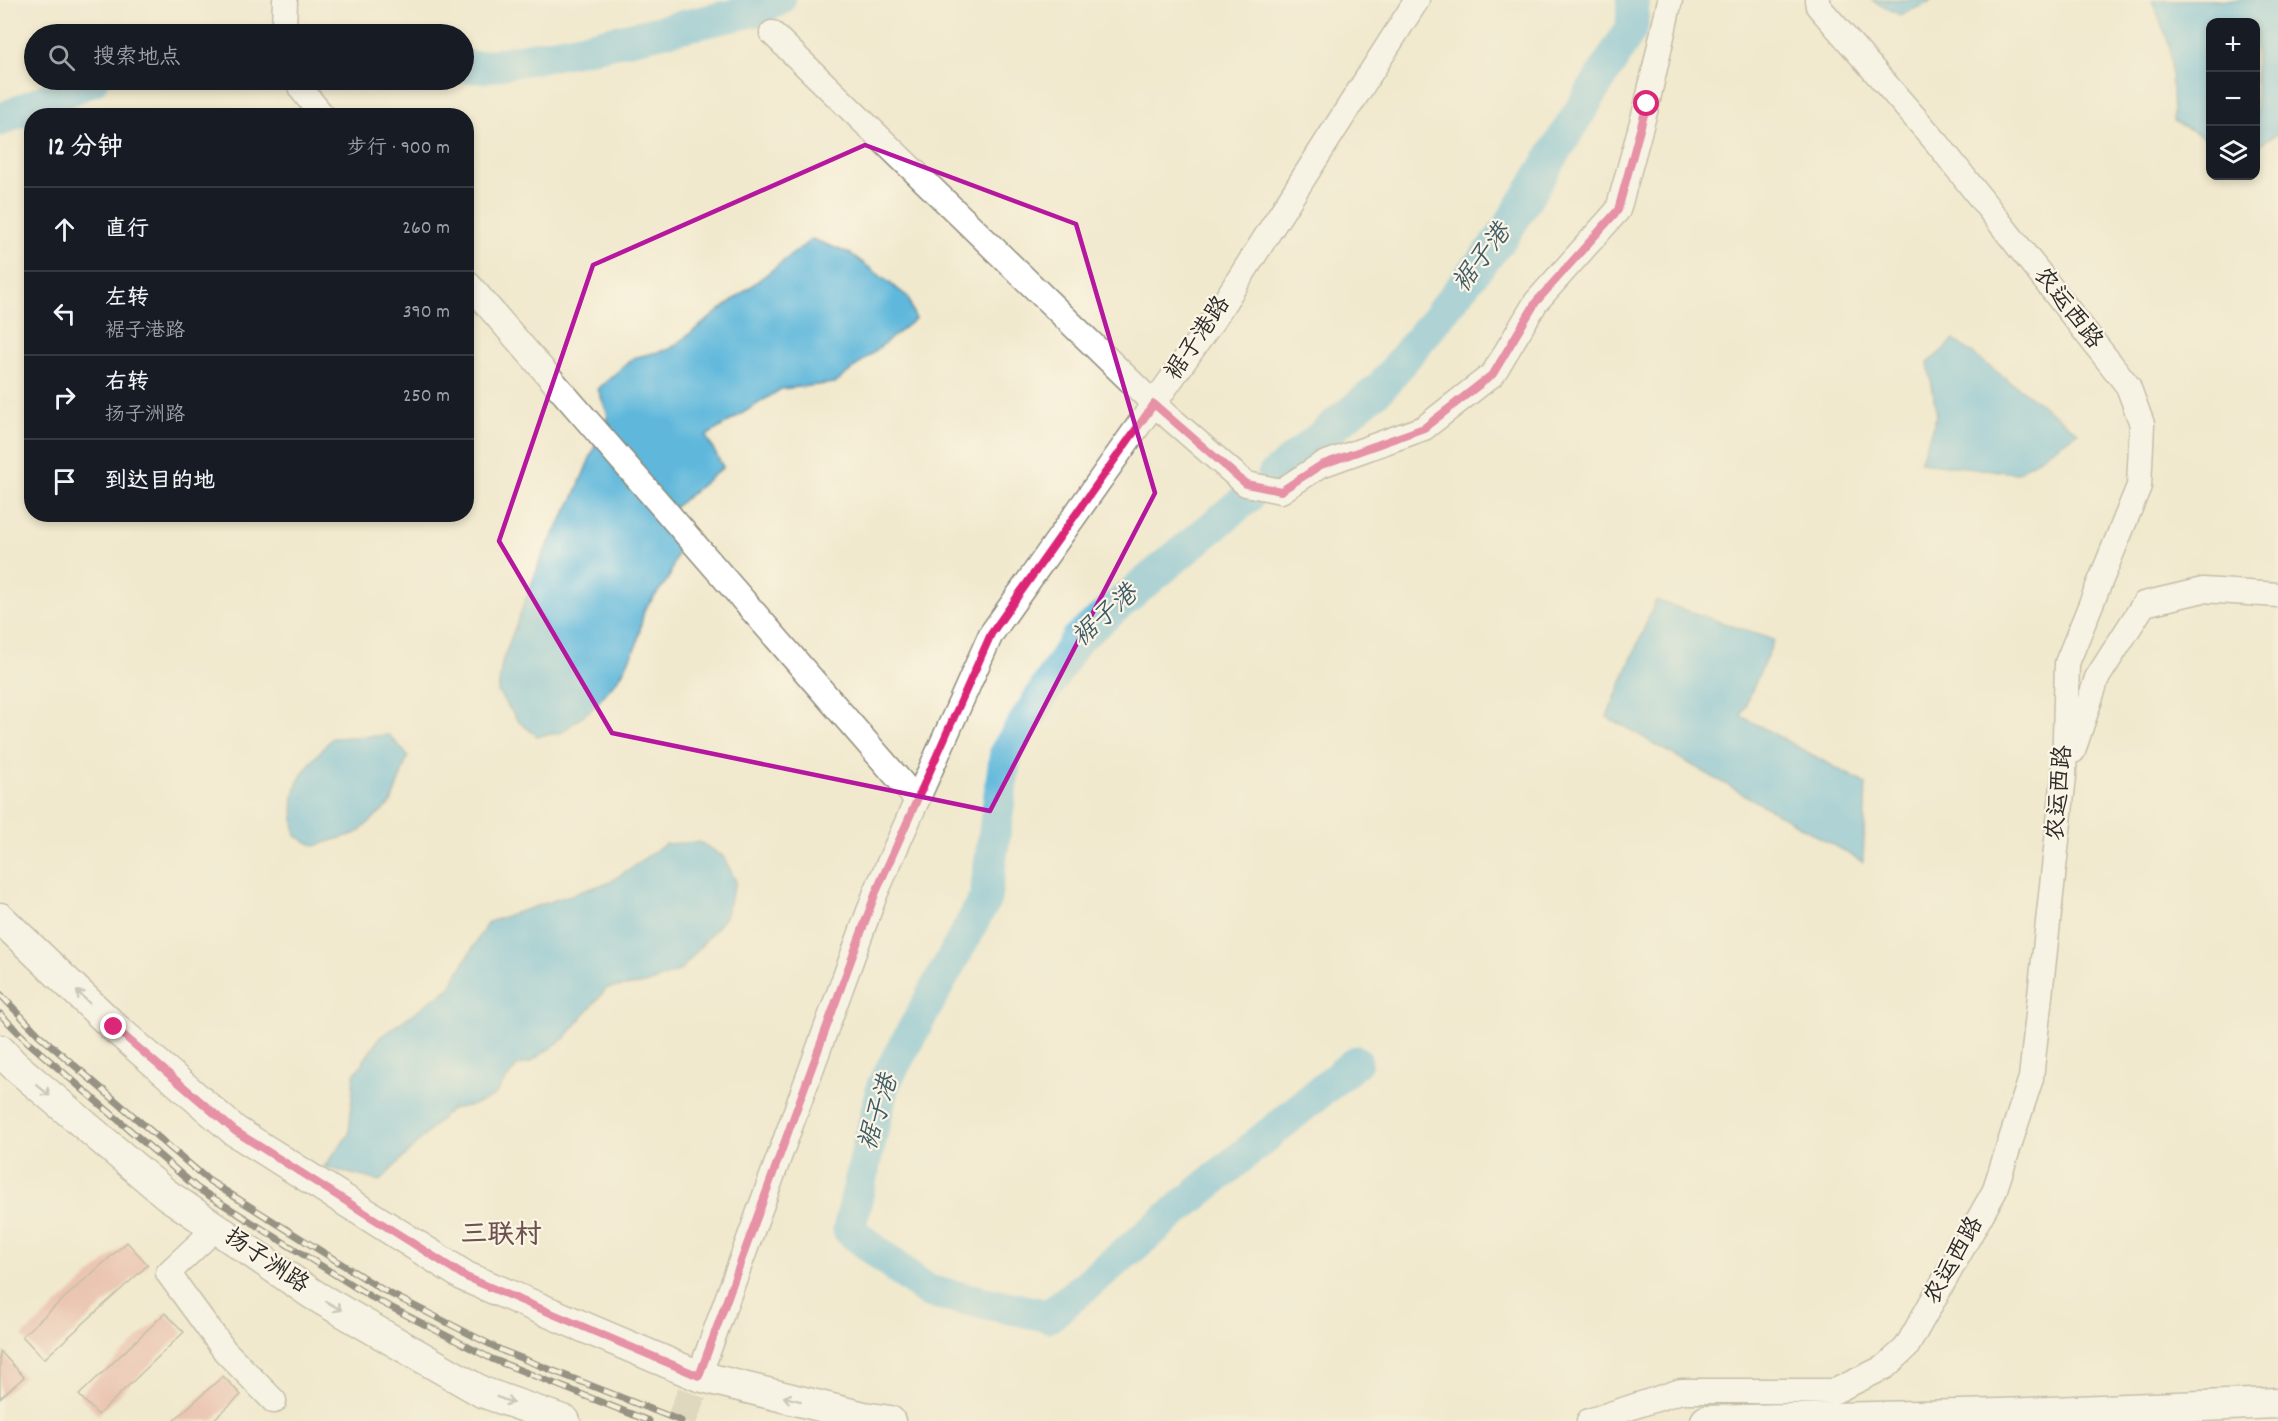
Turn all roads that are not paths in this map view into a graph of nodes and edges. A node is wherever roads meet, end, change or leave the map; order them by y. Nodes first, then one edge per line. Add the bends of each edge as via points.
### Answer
1 (285, 0) edge
2 (1417, 0) edge
3 (1670, 0) edge
4 (1817, 0) edge
5 (285, 24) edge
6 (772, 33) dead end
7 (304, 90) edge
8 (317, 108) edge
9 (474, 290) edge
10 (1154, 404) junction
11 (2278, 595) edge
12 (2064, 776) junction
13 (916, 800) junction
14 (0, 918) edge
15 (0, 1050) edge
16 (216, 1227) junction
17 (699, 1376) junction
18 (274, 1401) dead end
19 (2278, 1404) edge
20 (565, 1421) edge
21 (890, 1421) edge
22 (1589, 1421) edge
23 (1706, 1421) edge

1 - 5 street
2 - 10 street, 裾子港路 via 1211,323
3 - 10 street via 1618,210 1536,302 1493,374 1424,428 1321,465 1281,491 1246,484
4 - 12 street, 农运西路 via 1818,6 1938,144 2128,386 2142,424 2139,486 2067,663
6 - 10 street
7 - 8 street
9 - 13 street
10 - 13 street, 裾子港路 via 991,634
11 - 12 street via 2203,590 2145,604 2097,678
12 - 22 street, 农运西路 via 2031,1078 1994,1192 1906,1348 1885,1367 1835,1391 1681,1391
13 - 17 street, 裾子港路 via 876,892
17 -> 14 main road via 466,1277 235,1131 114,1027
15 -> 16 main road, 扬子洲路 via 166,1194
16 - 18 street via 168,1273 225,1351
16 -> 20 main road, 扬子洲路 via 314,1295 482,1392
21 -> 17 main road
19 - 23 main road

